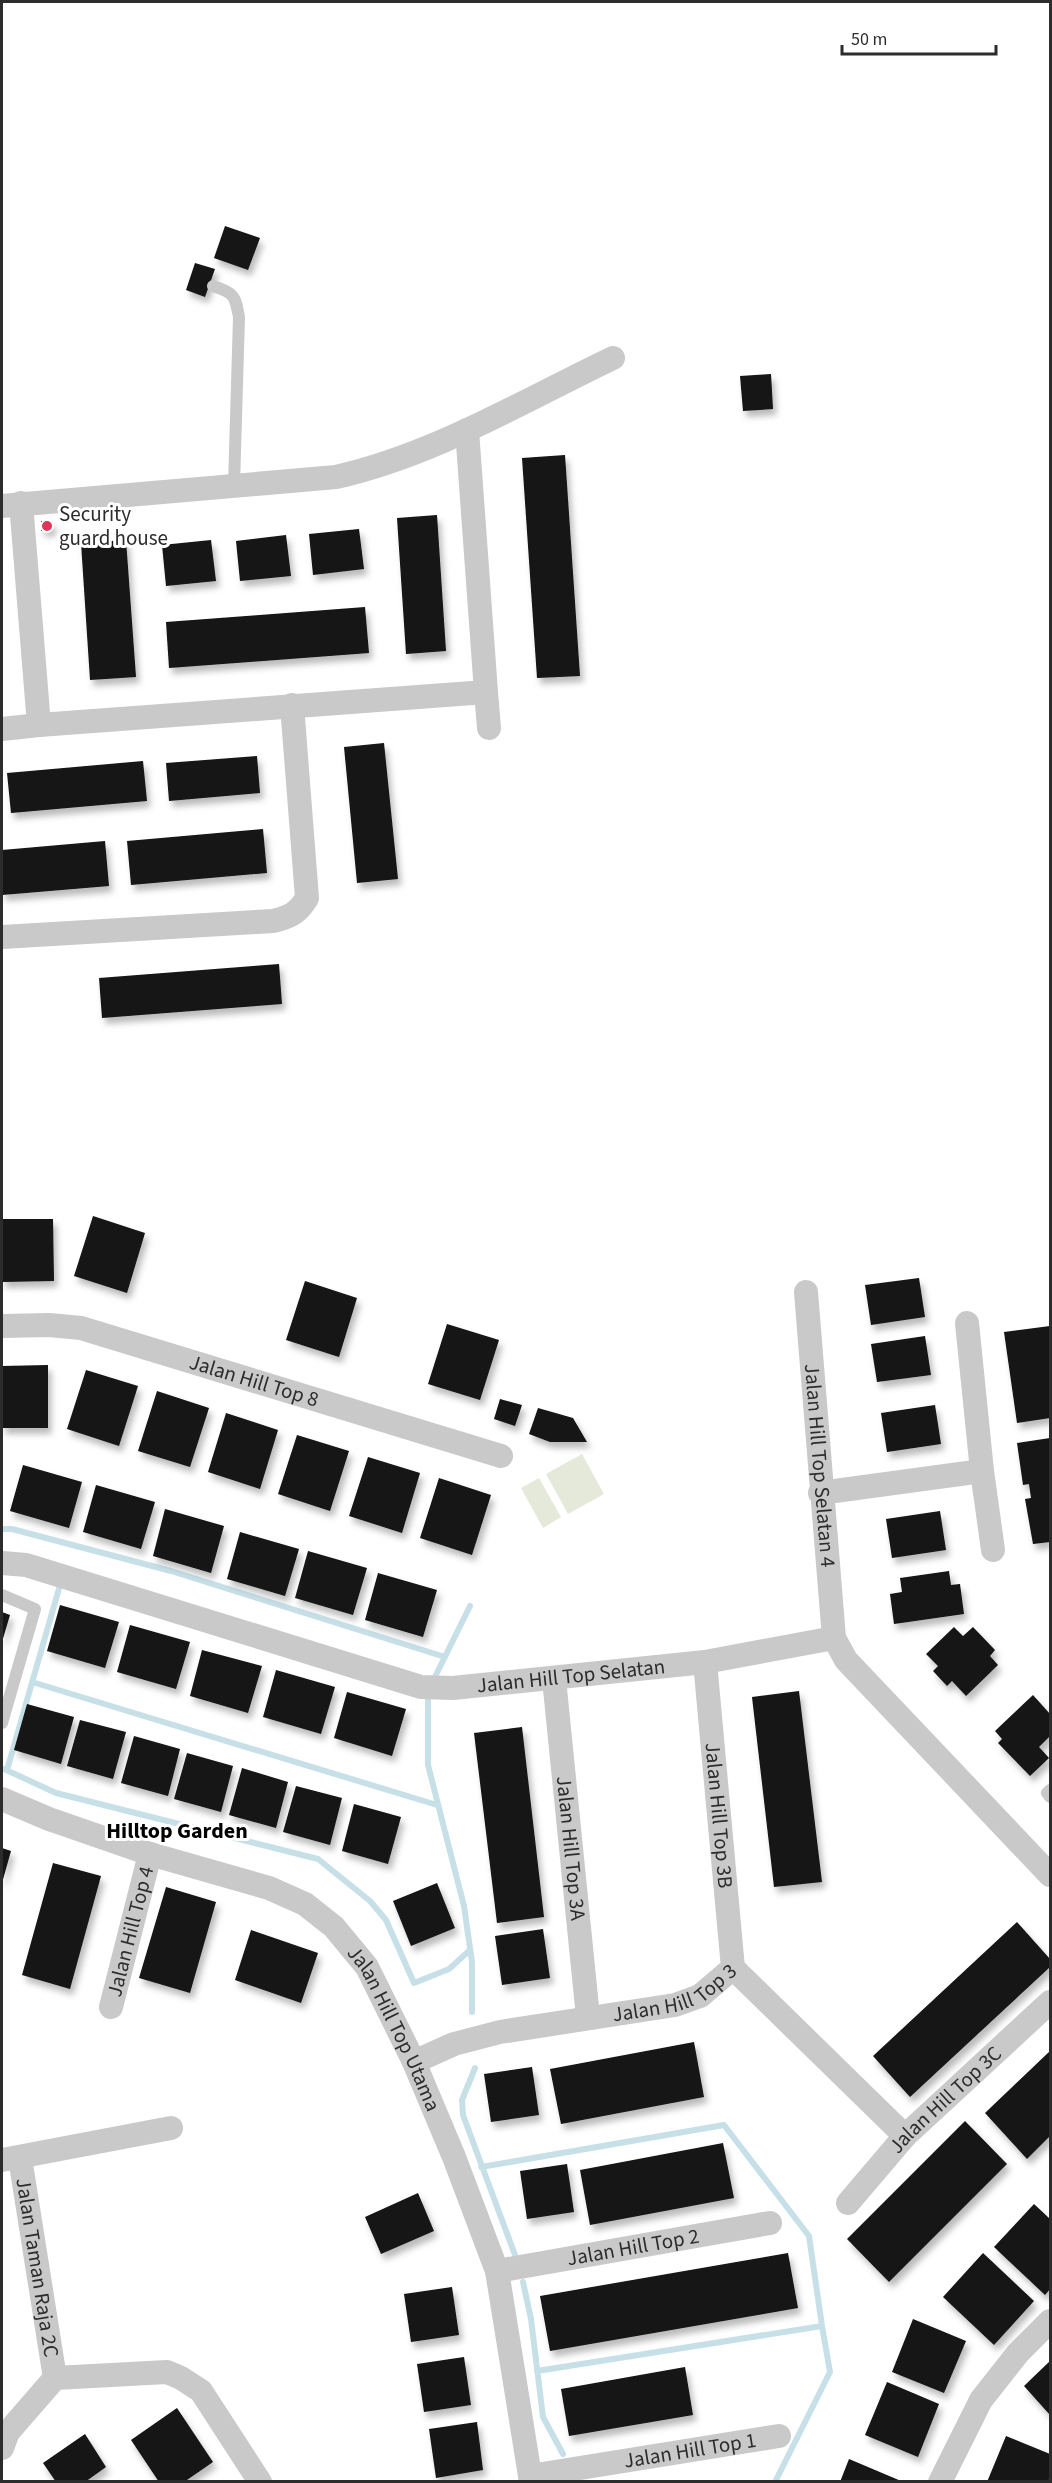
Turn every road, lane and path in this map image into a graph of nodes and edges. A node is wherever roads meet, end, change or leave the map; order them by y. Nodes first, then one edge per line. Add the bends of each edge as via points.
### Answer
1 (213, 286) dead end
2 (613, 358) dead end
3 (467, 430) junction
4 (234, 485) junction
5 (11, 504) edge
6 (486, 692) junction
7 (292, 705) junction
8 (39, 725) junction
9 (489, 728) dead end
10 (2, 729) edge
11 (2, 937) edge
12 (806, 1292) dead end
13 (967, 1323) dead end
14 (2, 1326) edge
15 (501, 1456) dead end
16 (982, 1471) junction
17 (820, 1493) junction
18 (993, 1550) dead end
19 (2, 1563) edge
20 (2, 1595) edge
21 (834, 1638) junction
22 (705, 1662) junction
23 (554, 1679) junction
24 (2, 1723) edge
25 (1050, 1790) edge
26 (1050, 1797) edge
27 (2, 1798) edge
28 (150, 1854) junction
29 (1050, 1875) edge
30 (733, 1968) junction
31 (1050, 2002) edge
32 (111, 2007) dead end
33 (588, 2017) junction
34 (414, 2062) junction
35 (171, 2128) dead end
36 (905, 2136) junction
37 (10, 2159) edge
38 (848, 2203) dead end
39 (770, 2223) dead end
40 (497, 2271) junction
41 (1050, 2321) edge
42 (55, 2378) junction
43 (779, 2436) dead end
44 (2, 2448) edge
45 (530, 2479) edge
46 (260, 2481) edge
47 (940, 2481) edge

1 - 4 lane via 229,291 235,298 239,317
2 - 3 street
3 - 4 street via 374,468 336,477
3 - 6 street
4 - 5 street
5 - 8 street
6 - 7 street
6 - 9 street
7 - 8 street
7 - 11 street via 307,898 300,910 273,921
8 - 10 street
12 - 17 street, Jalan Hill Top Selatan 4
13 - 16 street
14 - 15 street, Jalan Hill Top 8 via 81,1328
16 - 17 street
16 - 18 street
17 - 21 street, Jalan Hill Top Selatan 4
19 - 23 street, Jalan Hill Top Selatan via 26,1565 422,1687
20 - 24 lane via 35,1609
21 - 22 street, Jalan Hill Top Selatan
21 - 29 street via 846,1660
22 - 23 street, Jalan Hill Top Selatan
22 - 30 street, Jalan Hill Top 3B
23 - 33 street, Jalan Hill Top 3A
25 - 26 lane
27 - 28 street, Jalan Hill Top Utama via 49,1819
28 - 32 street, Jalan Hill Top 4
28 - 34 street, Jalan Hill Top Utama via 269,1888 305,1904 334,1927 367,1967
30 - 33 street, Jalan Hill Top 3 via 700,1996 675,2005
30 - 36 street, Jalan Hill Top 3
31 - 36 street, Jalan Hill Top 3C
33 - 34 street, Jalan Hill Top 3 via 500,2032 454,2044
34 - 40 street, Jalan Hill Top Utama
35 - 37 street, Jalan Taman Raja 2C
36 - 38 street, Jalan Hill Top 3C
37 - 42 street, Jalan Taman Raja 2C
39 - 40 street, Jalan Hill Top 2
40 - 45 street, Jalan Hill Top Utama
41 - 47 street via 1018,2353 981,2400
42 - 44 street via 8,2432
42 - 46 street via 167,2372 181,2378 201,2391
43 - 45 street, Jalan Hill Top 1

